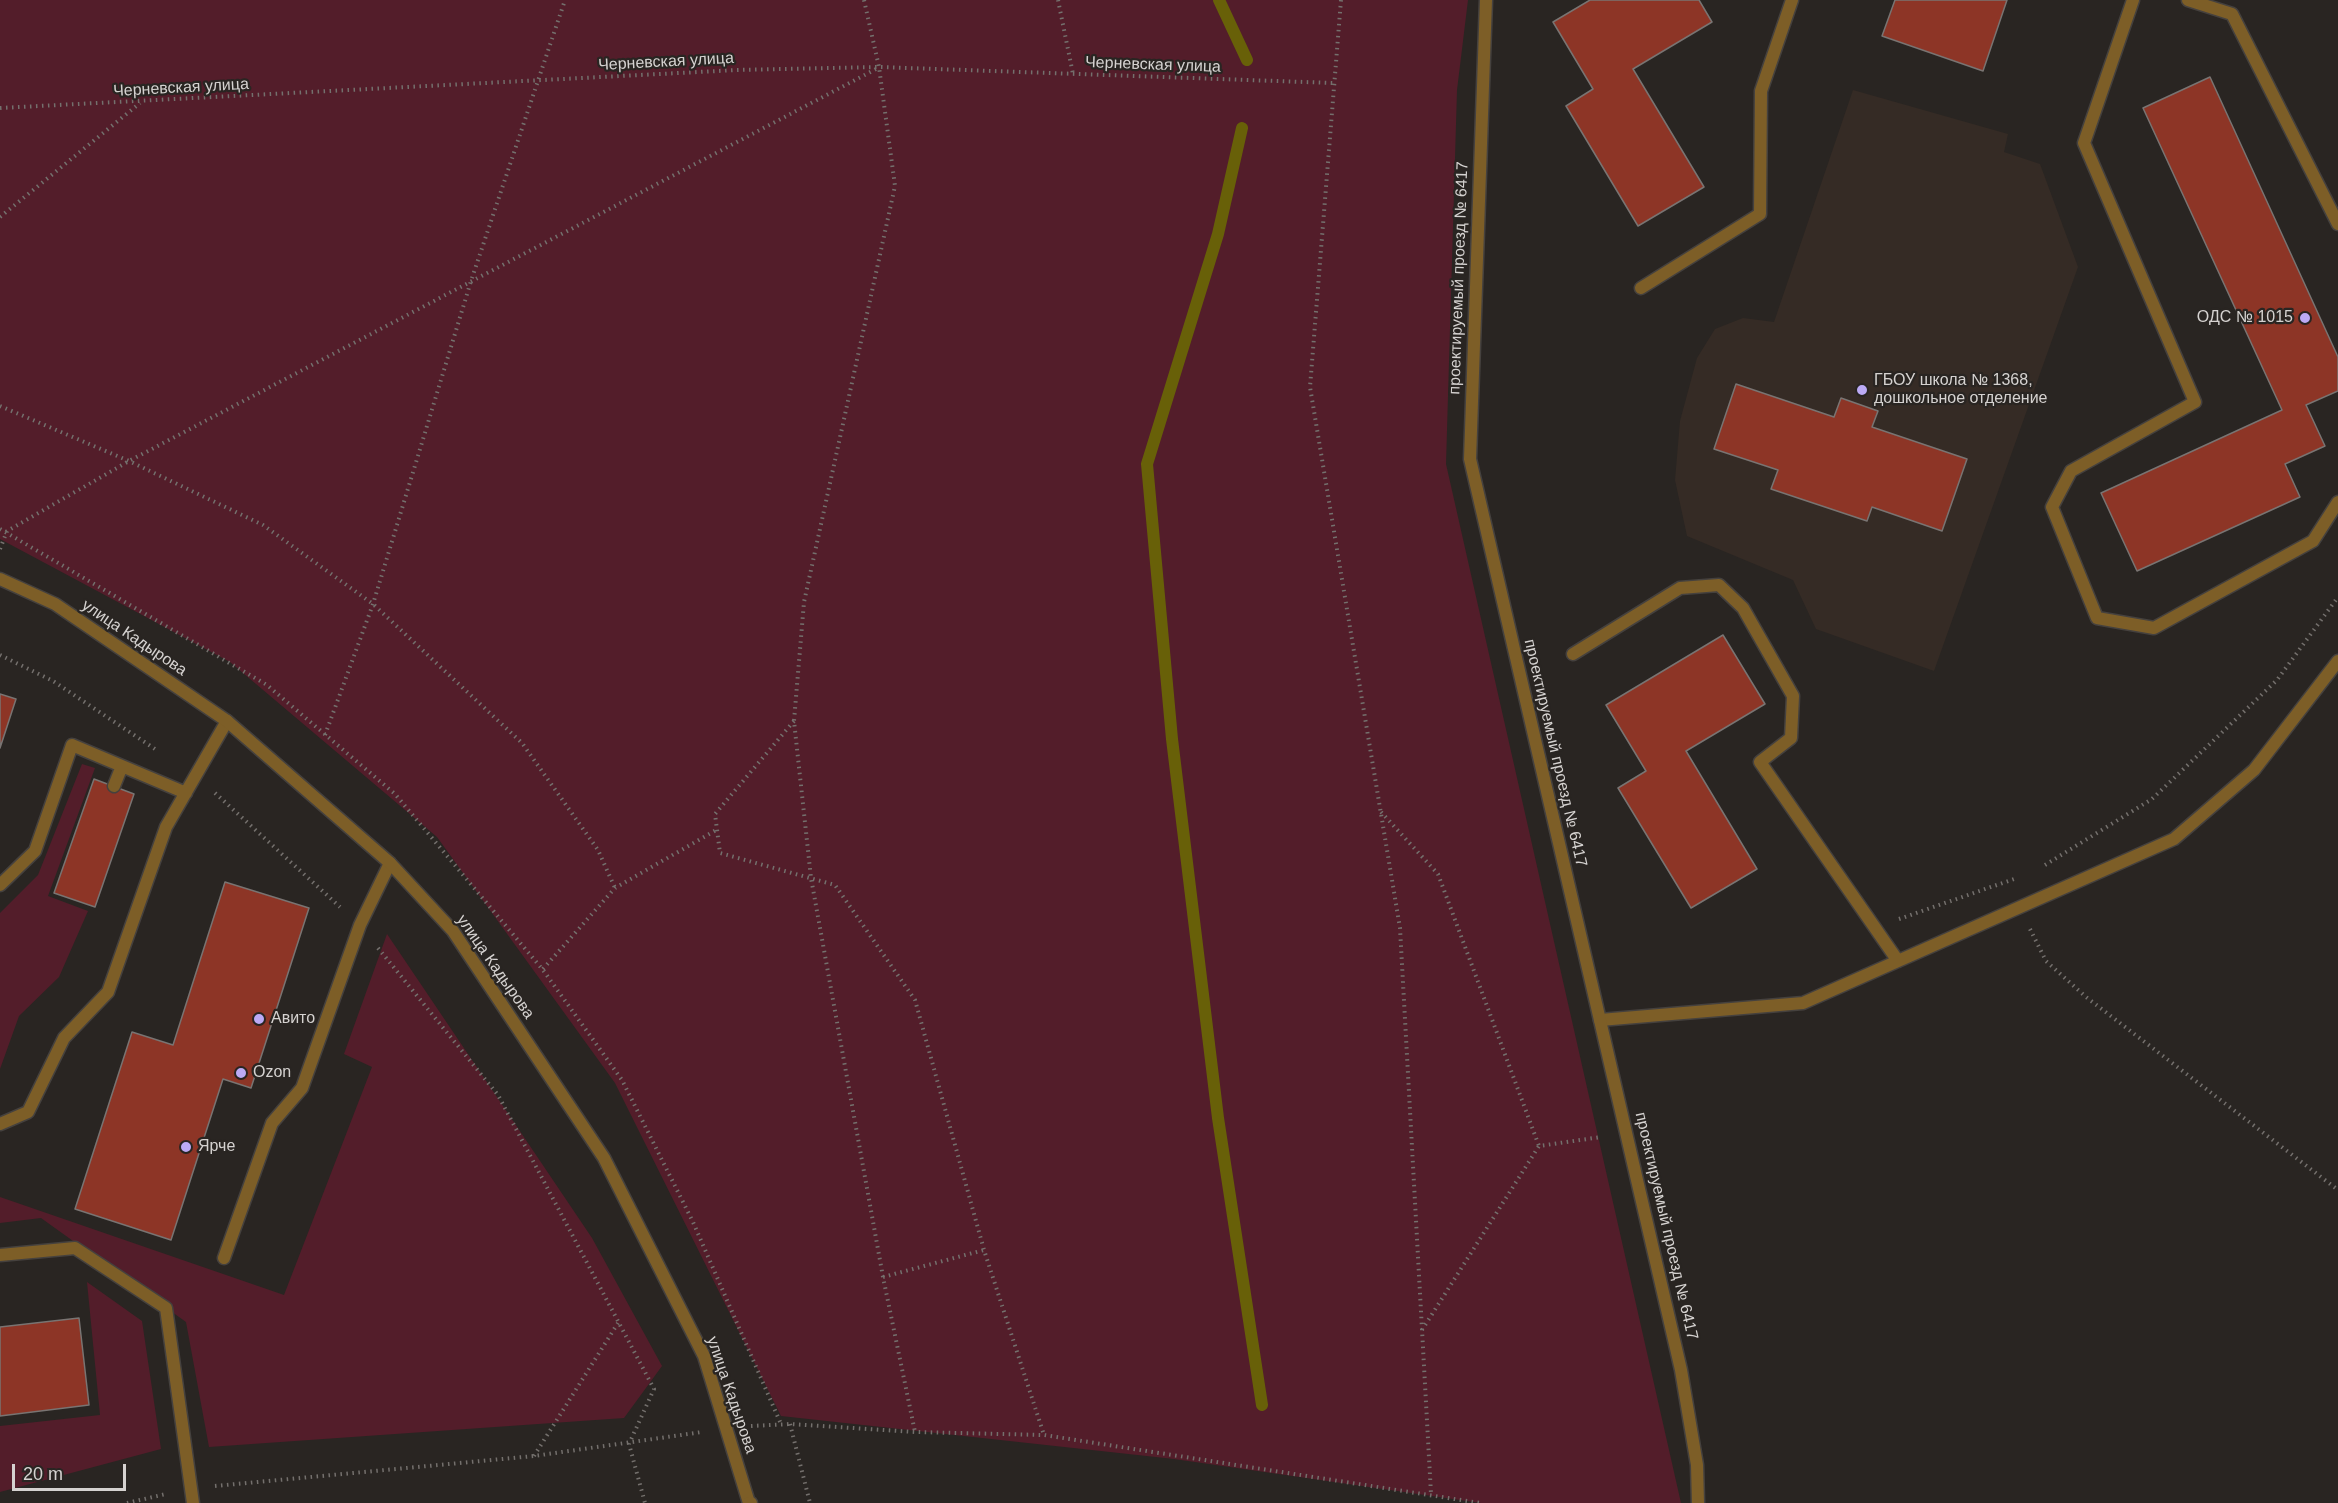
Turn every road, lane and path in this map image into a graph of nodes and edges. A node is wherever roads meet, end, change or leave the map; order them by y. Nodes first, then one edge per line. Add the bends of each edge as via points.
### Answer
1 (565, 0) edge
2 (864, 0) edge
3 (1058, 0) edge
4 (1341, 0) edge
5 (1486, 0) edge
6 (1792, 0) edge
7 (2133, 0) edge
8 (2188, 0) edge
9 (879, 68) junction
10 (1073, 74) junction
11 (536, 81) junction
12 (1333, 83) junction
13 (140, 102) junction
14 (0, 108) edge
15 (0, 217) edge
16 (2338, 224) edge
17 (471, 281) junction
18 (1641, 288) dead end
19 (0, 406) edge
20 (129, 461) junction
21 (2338, 502) edge
22 (0, 549) edge
23 (0, 579) edge
24 (2338, 597) edge
25 (373, 604) junction
26 (1573, 654) dead end
27 (0, 655) edge
28 (2338, 661) edge
29 (227, 721) junction
30 (794, 721) junction
31 (325, 735) dead end
32 (122, 766) junction
33 (196, 776) junction
34 (114, 786) dead end
35 (186, 793) junction
36 (1381, 812) junction
37 (718, 830) junction
38 (390, 863) junction
39 (2035, 872) dead end
40 (2024, 875) dead end
41 (811, 878) junction
42 (0, 885) edge
43 (615, 888) junction
44 (2019, 908) junction
45 (360, 925) junction
46 (1875, 928) junction
47 (1898, 961) junction
48 (543, 970) dead end
49 (1600, 1020) junction
50 (0, 1124) edge
51 (1628, 1133) junction
52 (1539, 1146) junction
53 (2338, 1190) edge
54 (984, 1250) junction
55 (0, 1255) edge
56 (224, 1258) dead end
57 (883, 1277) junction
58 (619, 1322) junction
59 (1422, 1331) junction
60 (790, 1424) junction
61 (726, 1428) junction
62 (915, 1432) junction
63 (1044, 1436) junction
64 (629, 1444) junction
65 (534, 1456) junction
66 (190, 1488) junction
67 (1431, 1494) junction
68 (127, 1503) edge
69 (193, 1503) edge
70 (645, 1503) edge
71 (750, 1503) edge
72 (810, 1503) edge
73 (1480, 1503) edge
74 (1698, 1503) edge

1 - 11 path
2 - 9 path
3 - 10 path
4 - 12 path
5 - 49 street, проектируемый проезд № 6417 via 1470,459
6 - 18 street via 1761,91 1760,214
7 - 21 street via 2084,143 2195,402 2071,471 2052,507 2097,618 2154,628 2313,541
8 - 16 street via 2232,14
9 - 10 path, Черневская улица
9 - 11 path, Черневская улица via 737,70
9 - 17 path
9 - 30 path via 895,186 804,602
10 - 12 path, Черневская улица
11 - 13 path, Черневская улица
11 - 17 path
12 - 36 path via 1310,387
13 - 14 path, Черневская улица
13 - 15 path
17 - 20 path
17 - 25 path
19 - 20 path
20 - 22 path via 7,531
20 - 25 path via 263,525
23 - 29 street, улица Кадырова via 54,604
24 - 39 path via 2277,680 2152,799
25 - 31 path
25 - 43 path via 522,742 598,850
26 - 46 street via 1680,588 1719,585 1743,608 1793,696 1791,738 1760,762
27 - 33 path via 53,681
28 - 44 street via 2254,770 2174,839
29 - 33 street
29 - 38 street, улица Кадырова
30 - 37 path via 716,814
30 - 41 path
32 - 34 street
32 - 35 street
32 - 42 street via 72,745 35,851
33 - 35 street
33 - 45 path
35 - 50 street via 166,827 108,992 64,1038 28,1112
36 - 52 path via 1438,874
36 - 59 path via 1400,928
37 - 41 path via 720,853
37 - 43 path
38 - 45 street
38 - 61 street, улица Кадырова via 453,931 604,1158 704,1356
40 - 46 path
41 - 54 path via 835,885 915,1000
41 - 57 path
43 - 48 path
44 - 47 street
44 - 53 path via 2046,961 2086,997
45 - 56 street via 302,1088 272,1123
45 - 58 path via 498,1095
46 - 47 street
47 - 49 street via 1803,1003
49 - 51 street, проектируемый проезд № 6417
51 - 52 path
51 - 74 street, проектируемый проезд № 6417 via 1681,1370 1697,1465
52 - 59 path
54 - 57 path
54 - 63 path
55 - 66 street via 75,1248 166,1308
57 - 62 path
58 - 64 path via 654,1389
58 - 65 path
59 - 67 path
60 - 61 path
60 - 62 path
60 - 72 path
61 - 64 path
61 - 71 street, улица Кадырова
62 - 63 path
63 - 67 path
64 - 65 path
64 - 70 path
65 - 66 path
66 - 68 path
66 - 69 street
67 - 73 path

